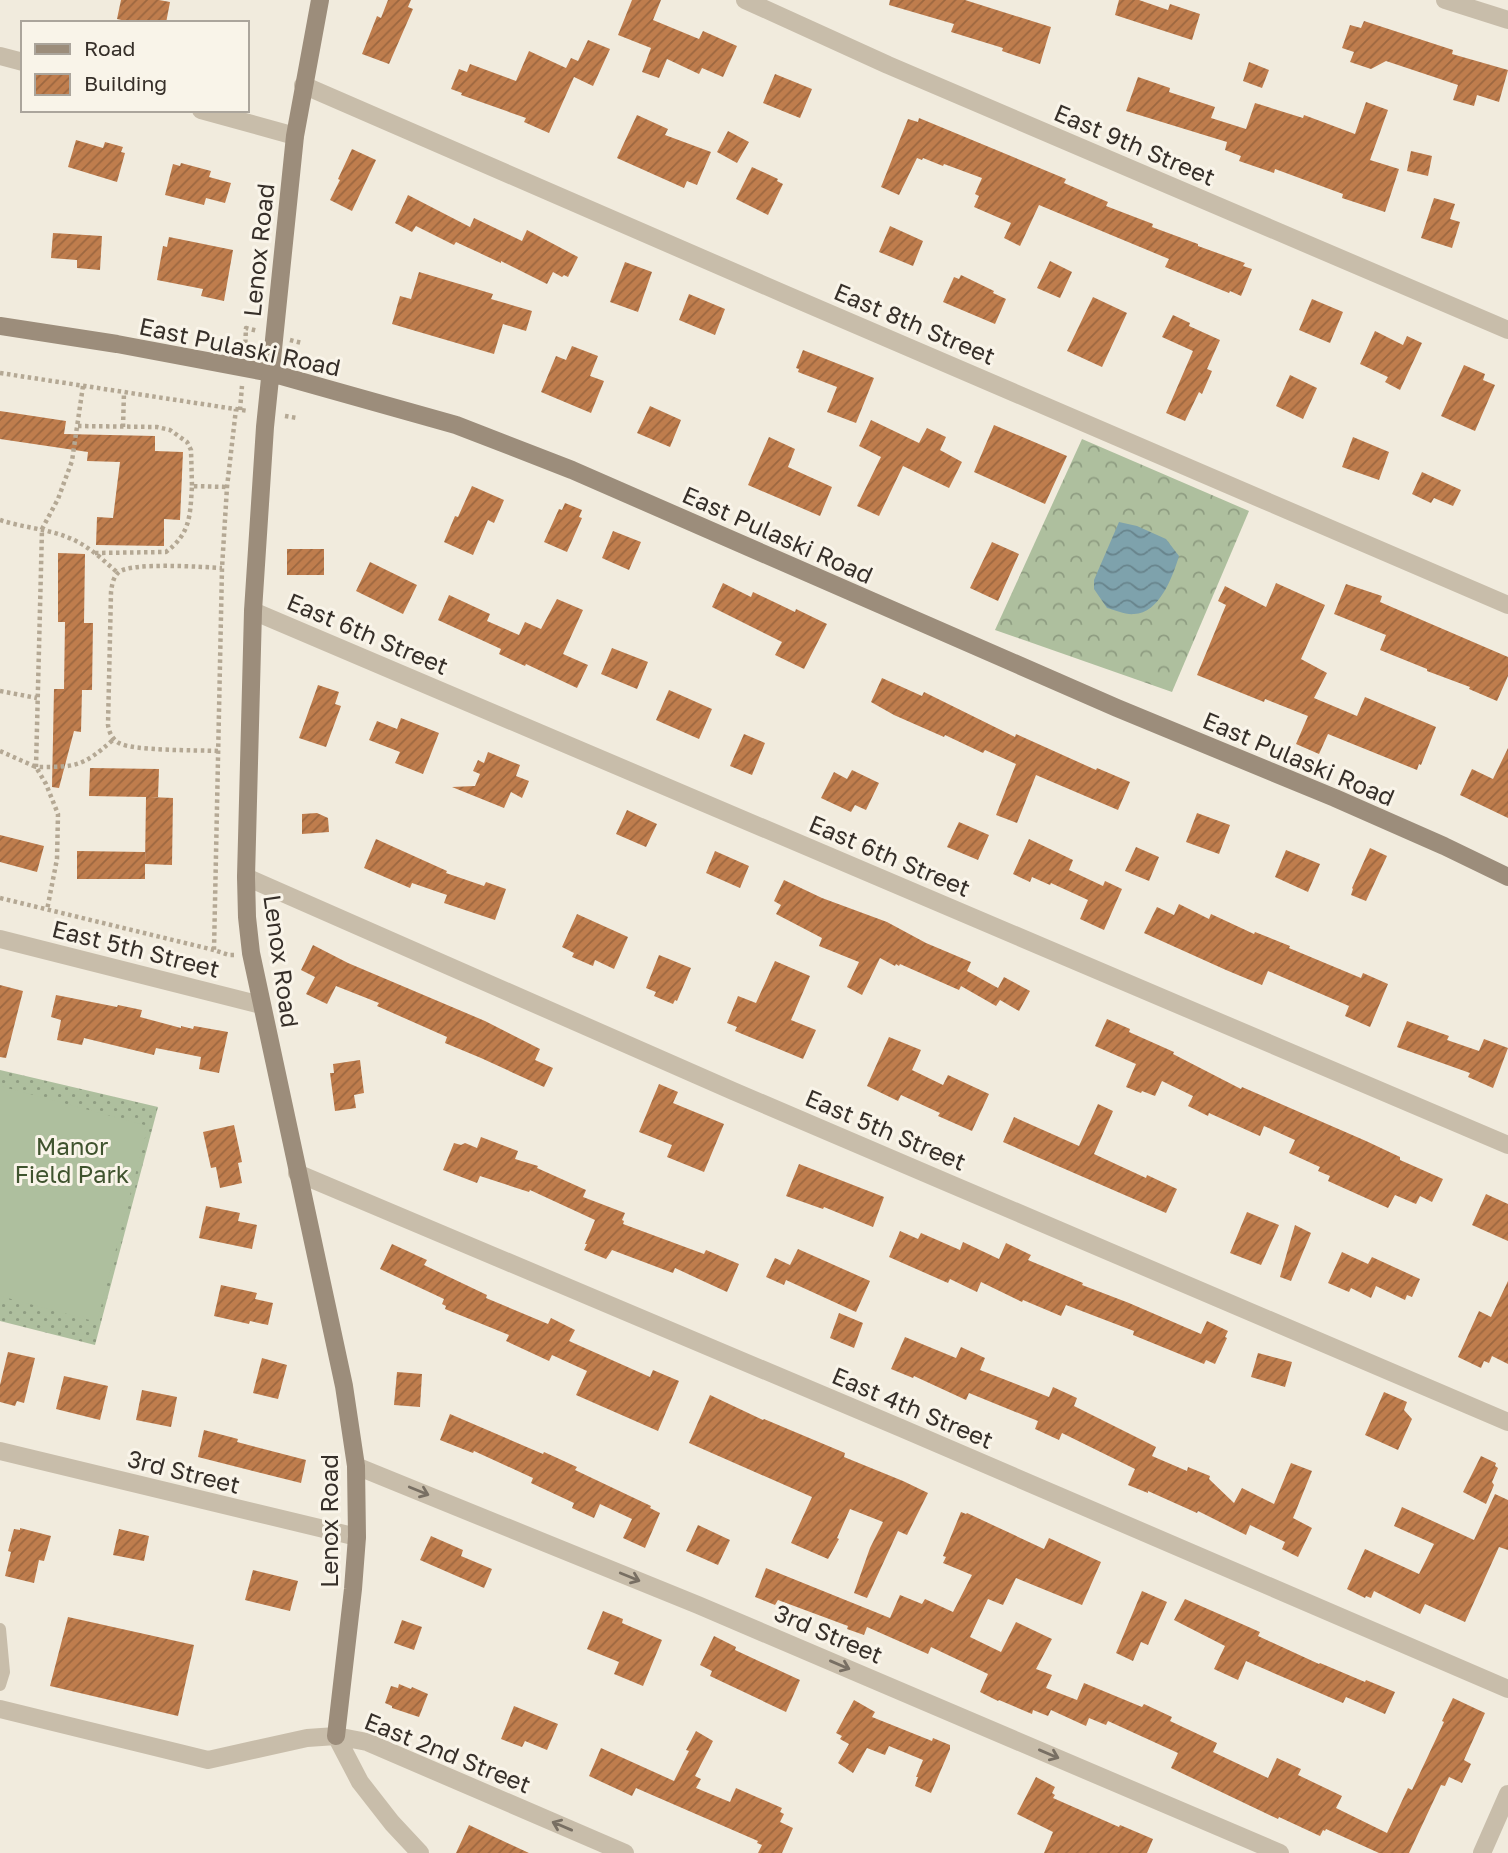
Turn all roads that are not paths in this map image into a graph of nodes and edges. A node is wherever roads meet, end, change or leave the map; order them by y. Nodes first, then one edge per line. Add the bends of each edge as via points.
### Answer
1 (320, 0) edge
2 (745, 0) edge
3 (1444, 0) edge
4 (1508, 20) edge
5 (0, 55) edge
6 (21, 61) edge
7 (303, 85) junction
8 (208, 112) edge
9 (295, 136) junction
10 (0, 326) edge
11 (1508, 330) edge
12 (271, 373) junction
13 (1508, 605) edge
14 (253, 611) junction
15 (246, 877) junction
16 (1508, 877) edge
17 (0, 939) edge
18 (261, 1005) junction
19 (1508, 1145) edge
20 (297, 1173) junction
21 (1508, 1422) edge
22 (0, 1451) edge
23 (356, 1466) junction
24 (357, 1537) junction
25 (0, 1629) edge
26 (0, 1685) edge
27 (1508, 1689) edge
28 (0, 1709) edge
29 (336, 1735) junction
30 (1508, 1794) edge
31 (420, 1853) edge
32 (625, 1853) edge
33 (1280, 1853) edge
34 (1482, 1853) edge

1 - 7 street, Lenox Road
2 - 11 street, East 9th Street
3 - 4 street
5 - 6 street
7 - 9 street, Lenox Road
7 - 13 street, East 8th Street
8 - 9 street
9 - 12 street, Lenox Road
10 - 12 street, East Pulaski Road
12 - 14 street, Lenox Road
12 - 16 street, East Pulaski Road via 456,425 572,470
14 - 15 street, Lenox Road
14 - 19 street, East 6th Street
15 - 18 street, Lenox Road via 251,953
15 - 21 street, East 5th Street
17 - 18 street, East 5th Street
18 - 20 street, Lenox Road
20 - 23 street, Lenox Road via 344,1386
20 - 27 street, East 4th Street
22 - 24 street, 3rd Street
23 - 24 street, Lenox Road
23 -> 33 street, 3rd Street via 710,1610
24 - 29 street, Lenox Road
25 - 26 lane via 4,1672
28 - 29 street, East 2nd Street via 208,1760
29 - 31 street via 360,1782
32 -> 29 street, East 2nd Street via 367,1742
30 - 34 street

